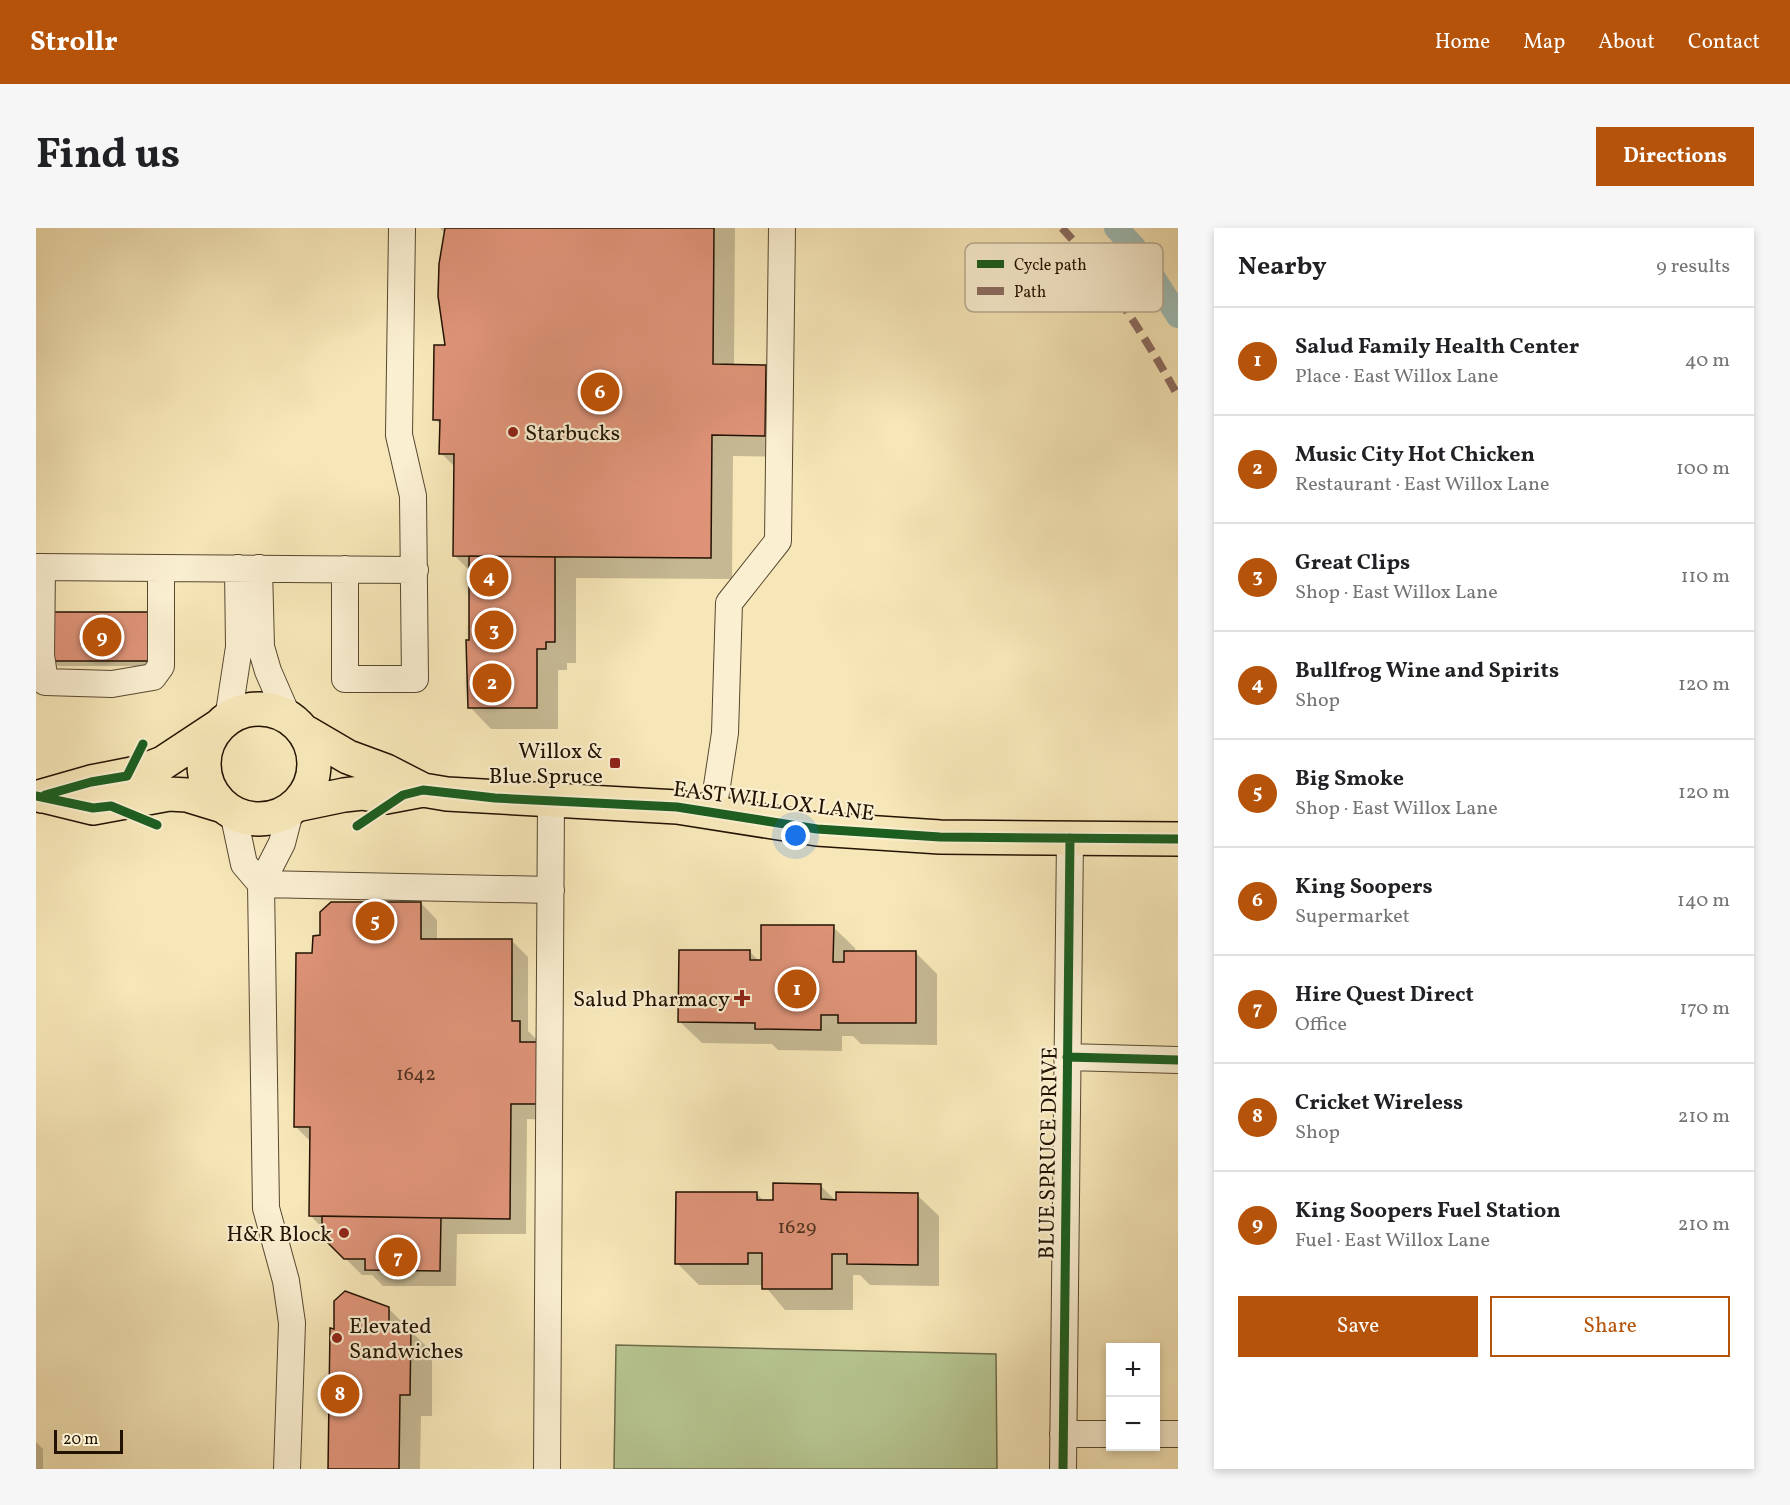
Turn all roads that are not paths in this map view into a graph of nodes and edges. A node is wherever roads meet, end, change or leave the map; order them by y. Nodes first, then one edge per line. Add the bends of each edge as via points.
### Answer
1 (402, 228) edge
2 (782, 228) edge
3 (39, 567) edge
4 (161, 568) junction
5 (249, 568) junction
6 (345, 569) junction
7 (415, 570) junction
8 (223, 722) junction
9 (295, 723) junction
10 (423, 790) junction
11 (39, 796) edge
12 (551, 800) junction
13 (294, 807) junction
14 (228, 809) junction
15 (713, 812) junction
16 (1070, 838) junction
17 (1178, 839) edge
18 (261, 884) junction
19 (551, 890) junction
20 (1067, 1057) junction
21 (1178, 1060) edge
22 (1063, 1434) junction
23 (1106, 1434) edge
24 (1160, 1434) edge
25 (1178, 1434) edge
26 (287, 1469) edge
27 (547, 1469) edge
28 (1063, 1469) edge

1 - 7 street via 399,435 413,496
2 - 15 street via 778,541 729,603 725,733
3 - 4 street
3 - 4 street via 45,682 112,684 153,677 161,666
4 - 5 street
5 - 6 street
5 - 8 street via 239,646
5 - 9 street via 268,671
6 - 7 street
6 - 7 street via 345,679 415,679
8 - 9 main road via 252,709 271,710
8 - 11 main road via 163,762 137,773
8 - 14 main road via 209,741 204,758 208,784
9 - 10 main road, EAST WILLOX LANE via 348,758
9 - 13 main road via 311,744 314,760 313,777
10 - 12 main road, EAST WILLOX LANE
10 - 13 main road, EAST WILLOX LANE via 386,797 344,795
11 - 14 main road via 93,808 170,794 187,795
12 - 15 main road, EAST WILLOX LANE
12 - 19 street
13 - 14 main road via 267,819 251,819
13 - 18 street via 282,843
14 - 18 street via 244,864
15 - 16 main road, EAST WILLOX LANE via 817,829 940,837
16 - 17 main road, EAST WILLOX LANE
16 - 20 street, BLUE SPRUCE DRIVE
18 - 19 street
18 - 26 street via 266,1208 286,1281 292,1323
19 - 27 street
20 - 21 street
20 - 22 street, BLUE SPRUCE DRIVE
22 - 23 street
22 - 28 street, BLUE SPRUCE DRIVE
24 - 25 street

